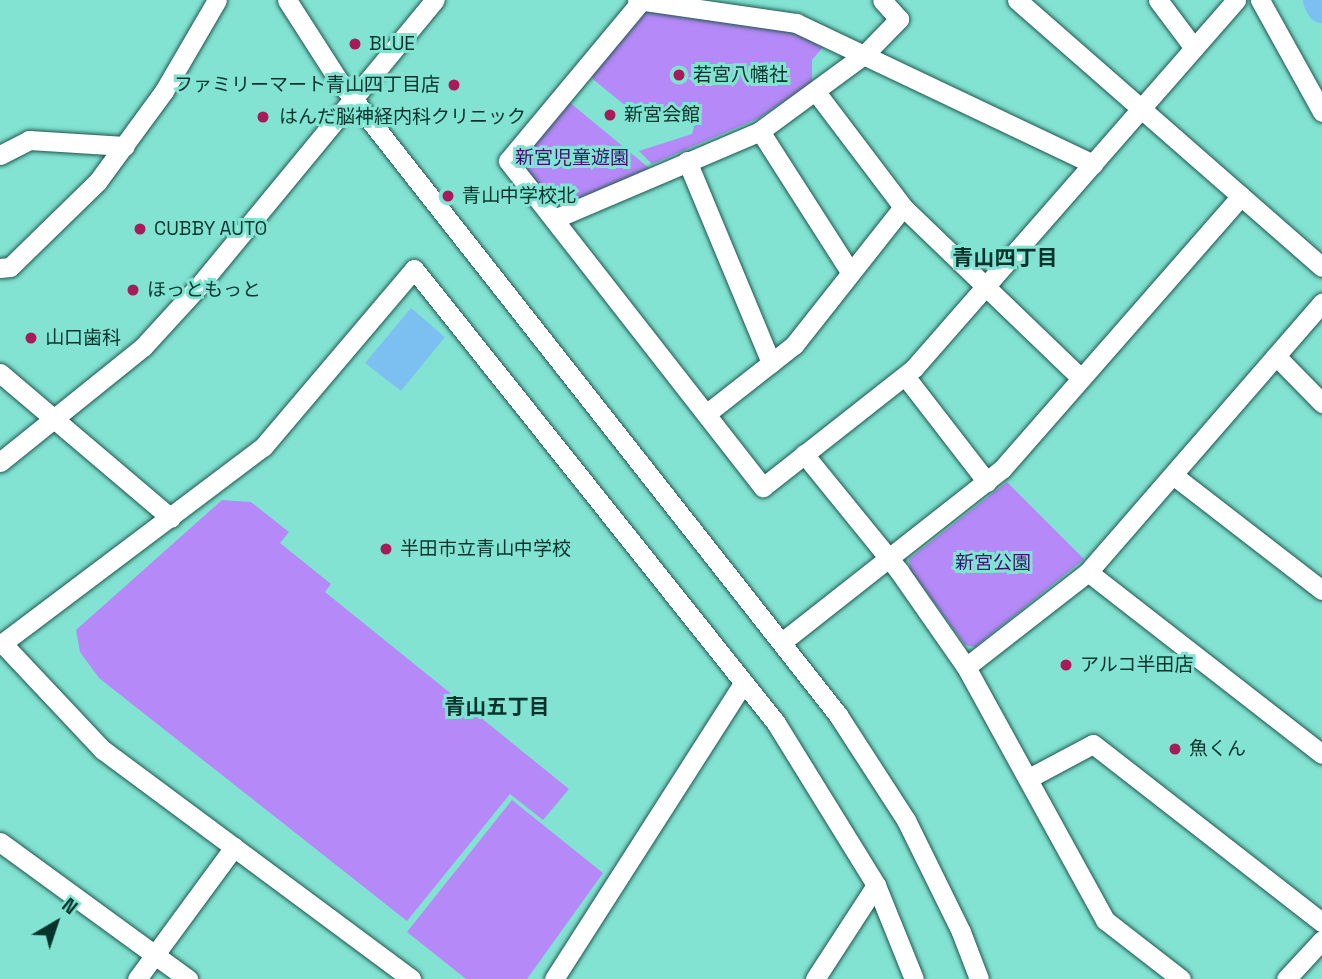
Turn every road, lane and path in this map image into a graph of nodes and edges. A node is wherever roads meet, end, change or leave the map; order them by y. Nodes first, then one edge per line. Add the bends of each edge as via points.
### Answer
1 (217, 0) edge
2 (287, 0) edge
3 (435, 0) edge
4 (882, 0) edge
5 (1017, 0) edge
6 (1158, 0) edge
7 (1236, 0) edge
8 (1260, 0) edge
9 (640, 1) edge
10 (1194, 48) junction
11 (864, 54) junction
12 (816, 92) junction
13 (354, 98) junction
14 (1141, 109) junction
15 (1322, 112) edge
16 (760, 131) junction
17 (125, 146) junction
18 (0, 155) edge
19 (687, 161) junction
20 (1093, 164) junction
21 (1241, 196) junction
22 (903, 206) junction
23 (554, 219) junction
24 (1322, 267) edge
25 (0, 268) edge
26 (850, 272) junction
27 (986, 286) junction
28 (1322, 303) edge
29 (1276, 356) junction
30 (771, 363) junction
31 (0, 373) edge
32 (905, 376) junction
33 (1081, 378) junction
34 (1322, 403) edge
35 (706, 414) junction
36 (56, 421) junction
37 (804, 454) junction
38 (0, 462) edge
39 (1172, 475) junction
40 (987, 482) junction
41 (171, 518) junction
42 (889, 560) junction
43 (1088, 572) junction
44 (1322, 590) edge
45 (782, 642) junction
46 (1, 644) edge
47 (966, 667) junction
48 (743, 684) junction
49 (1322, 754) edge
50 (1029, 778) junction
51 (0, 842) edge
52 (234, 847) junction
53 (876, 885) junction
54 (1322, 922) edge
55 (1322, 940) edge
56 (155, 955) junction
57 (137, 979) edge
58 (188, 979) edge
59 (411, 979) edge
60 (554, 979) edge
61 (815, 979) edge
62 (914, 979) edge
63 (979, 979) edge
64 (1181, 979) edge
65 (1286, 979) edge

1 - 17 street via 164,91
2 - 13 street
3 - 13 street
4 - 11 street via 899,19
5 - 14 street
6 - 10 street
7 - 10 street
8 - 15 street
9 - 11 street via 796,23
9 - 23 street via 508,161
10 - 14 street
11 - 12 street
11 - 20 street
12 - 16 street
12 - 22 street
13 - 36 street via 198,287 142,347
13 - 45 street
14 - 20 street
14 - 21 street
16 - 19 street
16 - 26 street
17 - 18 street via 29,139
17 - 25 street via 72,208 10,267
19 - 23 street
19 - 30 street
20 - 27 street
21 - 24 street
21 - 33 street
22 - 26 street
22 - 27 street
23 - 35 street
26 - 30 street via 794,345
27 - 32 street
27 - 33 street
28 - 29 street
29 - 34 street
29 - 39 street
30 - 35 street
31 - 36 street
32 - 37 street
32 - 40 street
33 - 40 street
35 - 37 street via 763,487
36 - 38 street
36 - 41 street
37 - 42 street
39 - 43 street
39 - 44 street
40 - 42 street
41 - 46 street
41 - 48 street via 263,447 414,269
42 - 45 street
42 - 47 street
43 - 47 street
43 - 49 street
45 - 63 street via 852,735 906,820 956,920
46 - 52 street via 103,750
47 - 50 street
48 - 53 street via 776,723
48 - 60 street
50 - 54 street via 1093,744
50 - 64 street via 1105,920
51 - 56 street
52 - 56 street
52 - 59 street
53 - 61 street
53 - 62 street
55 - 65 street
56 - 57 street
56 - 58 street

